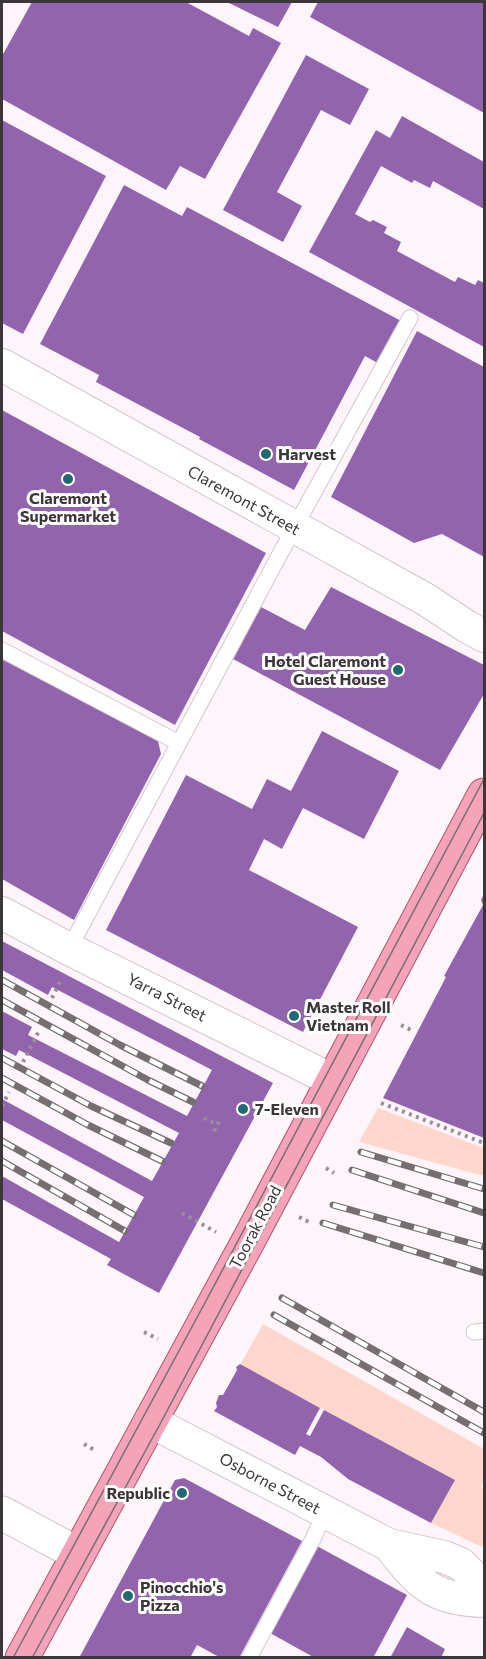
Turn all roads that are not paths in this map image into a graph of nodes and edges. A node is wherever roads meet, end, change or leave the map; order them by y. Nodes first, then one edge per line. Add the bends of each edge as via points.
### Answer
1 (410, 318) dead end
2 (2, 365) edge
3 (294, 528) junction
4 (484, 636) edge
5 (2, 650) edge
6 (179, 743) junction
7 (484, 795) edge
8 (2, 913) edge
9 (67, 961) junction
10 (332, 1080) junction
11 (150, 1421) junction
12 (325, 1512) junction
13 (2, 1513) edge
14 (389, 1545) junction
15 (78, 1554) junction
16 (484, 1588) edge
17 (484, 1601) edge
18 (22, 1658) edge
19 (249, 1658) edge

1 - 3 lane
2 - 3 street, Claremont Street
3 - 4 street, Claremont Street via 425,599
3 - 6 lane
5 - 6 lane
6 - 9 lane
7 - 10 main road, Toorak Road
8 - 9 street, Yarra Street
9 - 10 street, Yarra Street
10 - 11 main road, Toorak Road
11 - 12 street, Osborne Street
11 - 15 main road, Toorak Road
12 - 14 street, Osborne Street
12 - 19 lane
13 - 15 street
14 - 16 street, Osborne Street via 461,1564
14 - 17 street, Osborne Street via 427,1587 445,1596
15 - 18 main road, Toorak Road

